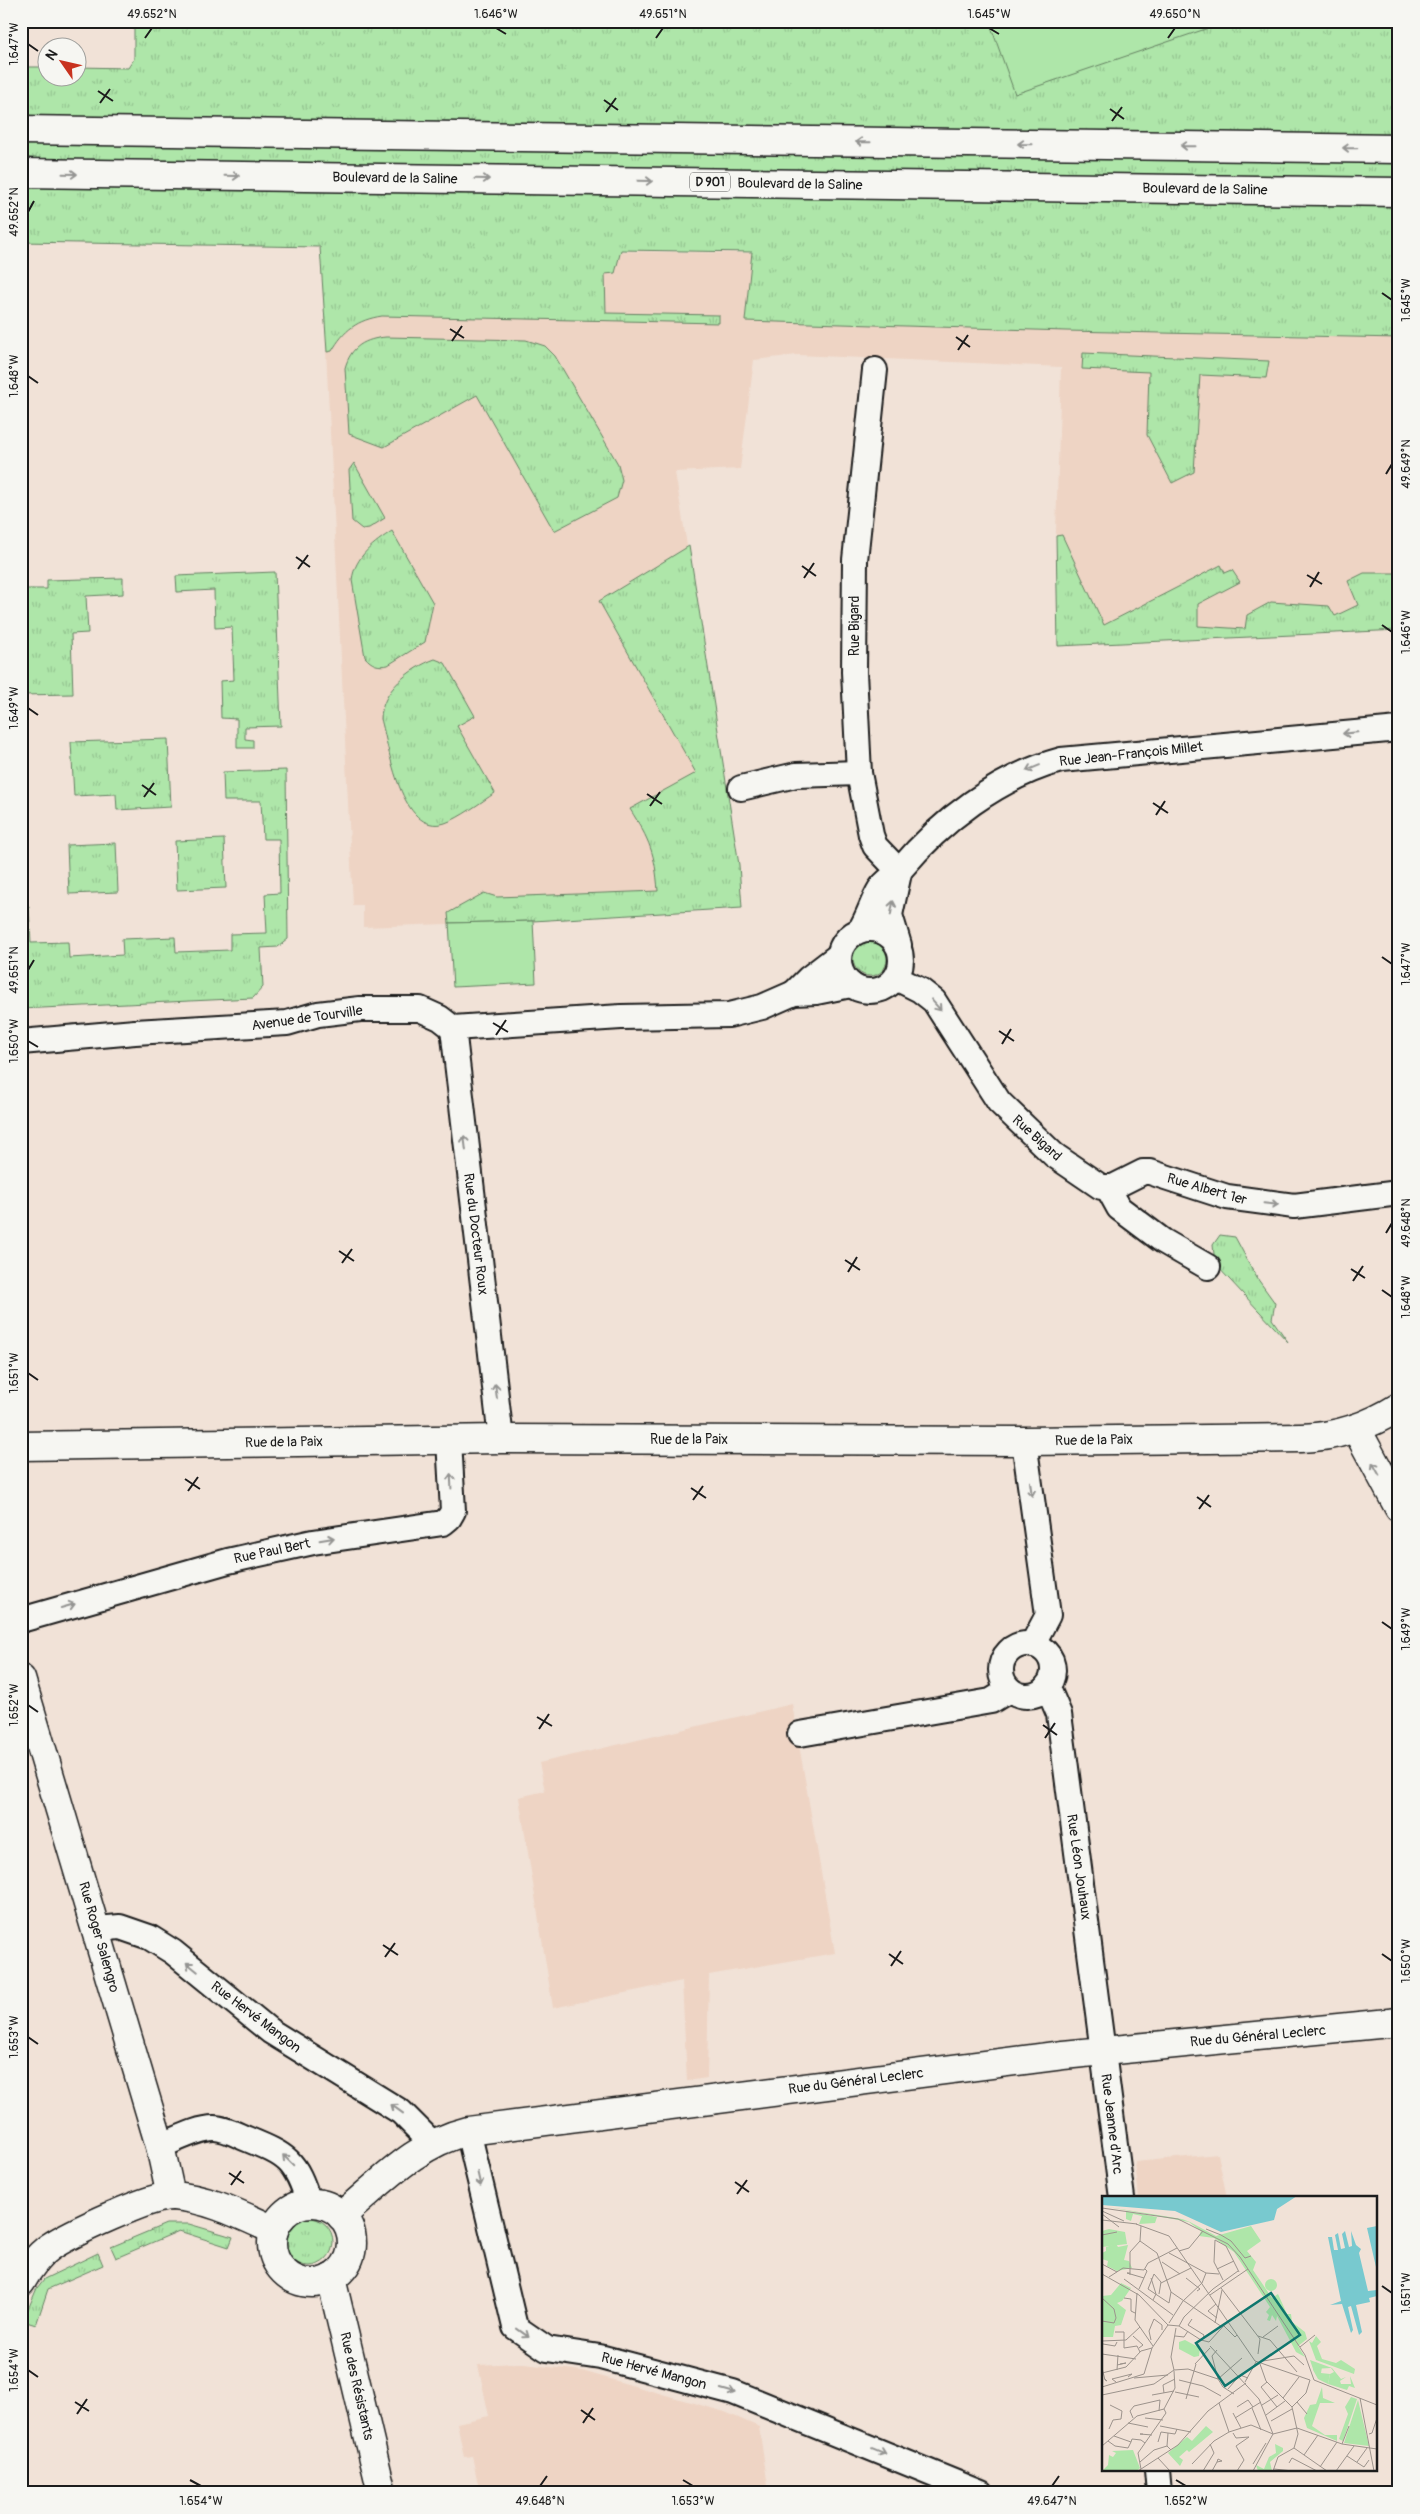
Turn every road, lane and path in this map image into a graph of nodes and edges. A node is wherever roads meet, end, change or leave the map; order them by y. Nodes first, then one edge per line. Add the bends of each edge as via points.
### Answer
1 (21, 130) edge
2 (1399, 149) edge
3 (21, 173) edge
4 (1399, 192) edge
5 (875, 370) dead end
6 (1399, 729) edge
7 (859, 773) junction
8 (741, 788) dead end
9 (899, 871) junction
10 (860, 930) junction
11 (898, 945) junction
12 (839, 956) junction
13 (896, 978) junction
14 (851, 985) junction
15 (794, 993) junction
16 (453, 1028) junction
17 (21, 1042) edge
18 (1108, 1188) junction
19 (1399, 1193) edge
20 (1208, 1267) dead end
21 (1399, 1407) edge
22 (1356, 1428) junction
23 (501, 1439) junction
24 (448, 1440) junction
25 (1024, 1441) junction
26 (21, 1446) edge
27 (1399, 1508) edge
28 (21, 1620) edge
29 (1032, 1645) junction
30 (21, 1679) edge
31 (1048, 1686) junction
32 (1010, 1690) junction
33 (800, 1734) dead end
34 (96, 1929) junction
35 (1399, 2022) edge
36 (1103, 2050) junction
37 (468, 2131) junction
38 (432, 2142) junction
39 (160, 2146) junction
40 (171, 2196) junction
41 (1122, 2196) edge
42 (309, 2203) junction
43 (341, 2216) junction
44 (274, 2230) junction
45 (332, 2278) junction
46 (21, 2282) edge
47 (1156, 2472) edge
48 (382, 2493) edge
49 (981, 2493) edge
50 (1159, 2493) edge

2 -> 1 main road
3 -> 4 main road, Boulevard de la Saline / D 901
5 - 7 street, Rue Bigard via 855,560 854,672
6 -> 9 street, Rue Jean-François Millet via 1061,760 1038,766 997,785 976,800 912,855
7 - 8 street via 796,775
7 - 9 street, Rue Bigard via 873,840
9 - 10 street, Rue Jean-François Millet via 881,887
11 -> 9 street, Rue Jean-François Millet via 890,916
10 - 11 street via 869,928 886,932
10 - 12 street via 846,940
11 - 13 street via 902,962
12 - 14 street via 841,972
12 - 15 street
13 - 14 street via 880,990 870,991
13 -> 18 street, Rue Bigard via 934,1001 987,1086 1022,1127 1095,1185
14 - 15 street
15 - 16 street via 762,1007 729,1015 621,1017
16 - 17 street, Avenue de Tourville via 420,1009 360,1009 318,1014 287,1024
23 -> 16 street, Rue du Docteur Roux
18 -> 19 street, Rue Albert 1er via 1150,1172 1227,1197 1273,1205 1306,1206
18 - 20 street via 1119,1208 1163,1241
21 - 22 main road, Rue de la Paix
22 - 25 main road, Rue de la Paix via 1310,1438
27 -> 22 main road
23 - 24 main road, Rue de la Paix
23 - 25 main road, Rue de la Paix
24 - 26 main road, Rue de la Paix
28 -> 24 street, Rue Paul Bert via 228,1561 313,1542 443,1522 453,1511
25 -> 29 street via 1048,1615
29 - 31 street, Rue Léon Jouhaux via 1047,1654 1051,1661
29 - 32 street via 1015,1647 1003,1659 1001,1675
30 - 34 main road, Rue Roger Salengro
31 - 32 street via 1025,1696
31 - 36 street, Rue Léon Jouhaux via 1059,1714
32 - 33 street via 991,1701
38 -> 34 street, Rue Hervé Mangon via 401,2112 270,2031 173,1952 120,1927
34 - 39 main road, Rue Roger Salengro
35 - 36 main road, Rue du Général Leclerc
36 - 37 main road, Rue du Général Leclerc
36 - 41 street, Rue Jeanne d'Arc
37 - 38 main road, Rue du Général Leclerc
37 -> 49 street, Rue Hervé Mangon via 515,2326 547,2350 600,2357 733,2392
38 - 43 main road, Rue du Général Leclerc
39 - 40 main road, Rue Roger Salengro
42 -> 39 street via 300,2176 279,2152 223,2129 208,2129
40 - 44 main road via 218,2206
40 - 46 main road via 153,2200 56,2244 31,2265
42 - 43 main road via 321,2204
42 - 44 main road via 288,2211
43 - 45 main road via 351,2238 351,2250 341,2271
44 - 45 main road via 271,2244 274,2257 291,2278 305,2283
45 - 48 main road, Rue des Résistants
47 - 50 street

